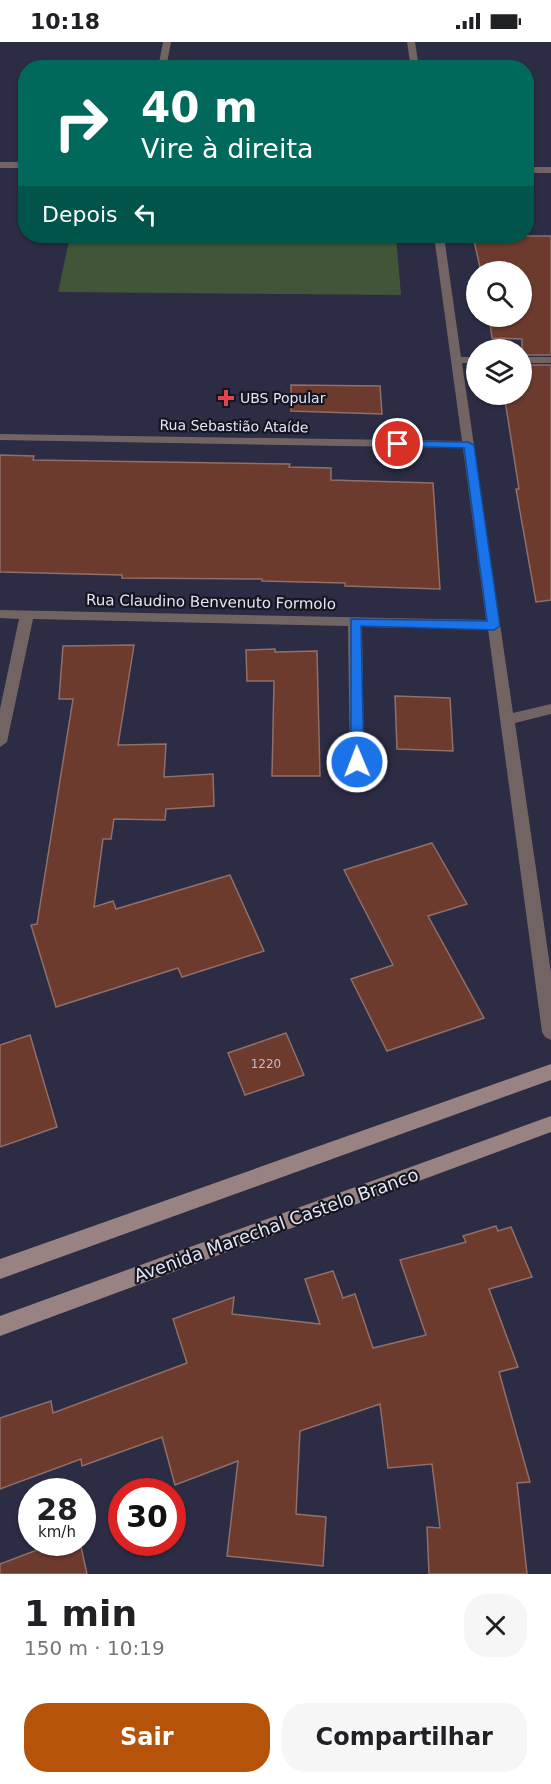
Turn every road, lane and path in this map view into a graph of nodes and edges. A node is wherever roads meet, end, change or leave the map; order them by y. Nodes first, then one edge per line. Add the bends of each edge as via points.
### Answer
1 (167, 42) edge
2 (411, 42) edge
3 (164, 60) edge
4 (414, 60) edge
5 (0, 165) edge
6 (18, 165) edge
7 (534, 170) edge
8 (551, 170) edge
9 (440, 243) edge
10 (456, 360) junction
11 (466, 360) edge
12 (532, 360) edge
13 (551, 360) edge
14 (0, 437) edge
15 (468, 445) junction
16 (0, 614) edge
17 (27, 614) junction
18 (355, 622) junction
19 (494, 626) junction
20 (551, 710) edge
21 (506, 720) junction
22 (0, 742) edge
23 (357, 762) dead end
24 (551, 1032) edge
25 (551, 1072) edge
26 (551, 1124) edge
27 (0, 1269) edge
28 (0, 1326) edge

1 - 3 street
2 - 4 street
5 - 6 street
7 - 8 street
9 - 10 street
10 - 11 street
10 - 15 street
12 - 13 street
14 - 15 street, Rua Sebastião Ataíde
15 - 19 street
16 - 17 street, Rua Claudino Benvenuto Formolo
17 - 18 street, Rua Claudino Benvenuto Formolo
17 - 22 street
18 - 19 street, Rua Claudino Benvenuto Formolo
18 - 23 street
19 - 21 street
20 - 21 street
21 - 24 street
25 - 27 street
26 - 28 street, Avenida Marechal Castelo Branco

